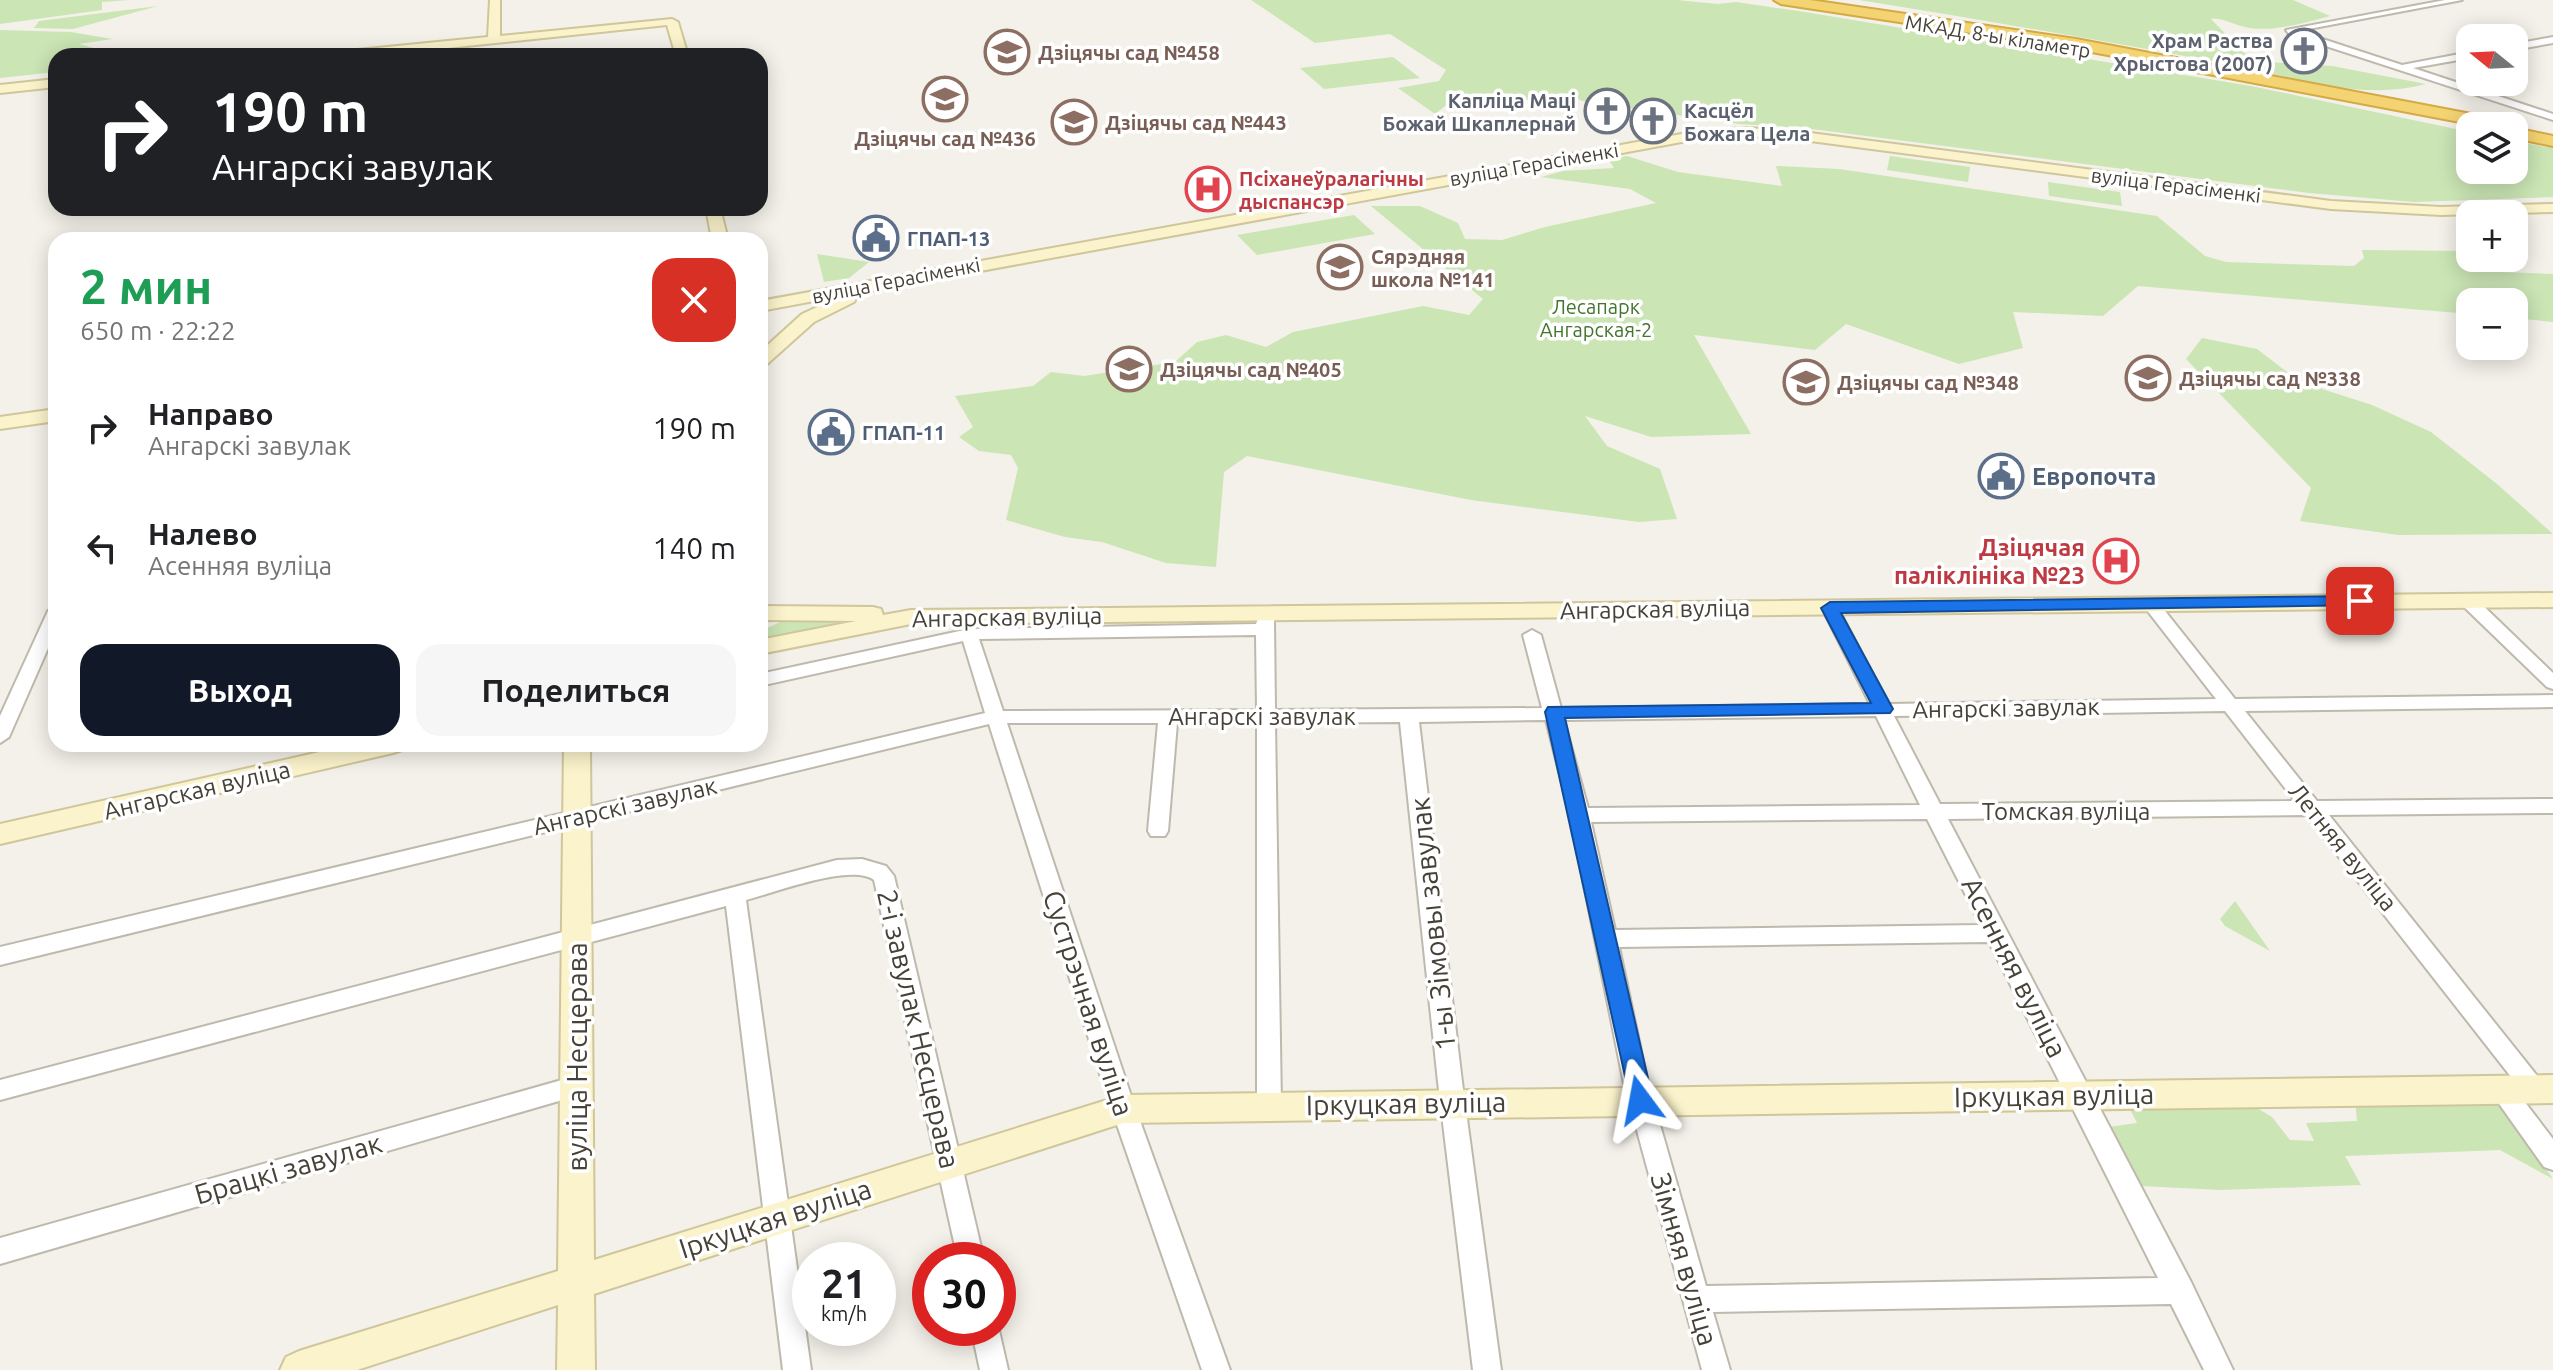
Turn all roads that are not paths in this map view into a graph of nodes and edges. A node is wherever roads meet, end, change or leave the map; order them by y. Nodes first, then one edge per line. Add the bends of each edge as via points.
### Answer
1 (495, 0) edge
2 (1781, 0) edge
3 (2458, 0) edge
4 (1761, 1) edge
5 (2373, 6) dead end
6 (2387, 11) junction
7 (673, 28) junction
8 (573, 32) junction
9 (499, 39) junction
10 (2553, 40) edge
11 (2528, 44) edge
12 (413, 48) edge
13 (676, 48) edge
14 (2456, 58) edge
15 (2398, 69) junction
16 (48, 84) edge
17 (2456, 86) edge
18 (0, 89) edge
19 (2488, 96) edge
20 (2553, 117) edge
21 (2456, 119) edge
22 (2456, 119) edge
23 (2528, 131) edge
24 (2553, 136) edge
25 (2553, 208) edge
26 (897, 280) junction
27 (768, 304) edge
28 (768, 354) edge
29 (48, 416) edge
30 (0, 423) edge
31 (2467, 600) junction
32 (2553, 600) edge
33 (2151, 605) junction
34 (1830, 608) junction
35 (768, 613) edge
36 (911, 617) junction
37 (1265, 621) junction
38 (48, 627) edge
39 (969, 634) junction
40 (1532, 635) dead end
41 (768, 645) edge
42 (768, 678) edge
43 (2553, 683) edge
44 (2553, 701) edge
45 (2231, 706) junction
46 (1884, 709) junction
47 (7, 710) edge
48 (1555, 712) junction
49 (1168, 716) junction
50 (1268, 716) junction
51 (1409, 716) junction
52 (994, 717) junction
53 (0, 737) edge
54 (358, 752) edge
55 (577, 752) edge
56 (2553, 806) edge
57 (2312, 809) junction
58 (1935, 811) junction
59 (1580, 815) junction
60 (577, 818) junction
61 (1158, 831) dead end
62 (0, 834) edge
63 (735, 897) junction
64 (1997, 933) junction
65 (577, 938) junction
66 (1605, 939) junction
67 (0, 956) edge
68 (576, 1086) junction
69 (0, 1090) edge
70 (2530, 1090) edge
71 (2080, 1094) junction
72 (1640, 1100) junction
73 (1453, 1103) junction
74 (1269, 1105) junction
75 (1123, 1109) junction
76 (2553, 1159) edge
77 (950, 1162) junction
78 (779, 1218) junction
79 (967, 1242) edge
80 (0, 1251) edge
81 (576, 1281) junction
82 (2181, 1291) junction
83 (1698, 1299) junction
84 (989, 1346) edge
85 (299, 1370) edge
86 (576, 1370) edge
87 (797, 1370) edge
88 (994, 1370) edge
89 (1216, 1370) edge
90 (1487, 1370) edge
91 (1716, 1370) edge
92 (2219, 1370) edge

1 - 9 street
2 - 21 highway, МКАД, 8-ы кіламетр via 2090,46
3 - 6 street
4 - 22 highway, МКАД, 8-ы кіламетр via 2102,53
5 - 6 street
6 - 15 street via 2291,29
7 - 8 street via 659,34 643,27
7 - 8 street via 672,22 663,22
7 - 13 street
8 - 9 street
9 - 12 street
10 - 11 street
14 - 15 street
15 - 17 street
16 - 18 street
19 - 20 street
23 - 24 highway
25 - 26 street, вуліца Герасіменкі via 2441,211 2331,205 1795,135 1725,133
26 - 27 street, вуліца Герасіменкі
26 - 28 street via 808,318
29 - 30 street
31 - 32 street, Ангарская вуліца
31 - 33 street, Ангарская вуліца
31 - 43 street
33 - 34 street, Ангарская вуліца
33 - 45 street, Летняя вуліца
34 - 37 street, Ангарская вуліца
34 - 46 street, Асенняя вуліца
35 - 36 street
36 - 37 street, Ангарская вуліца
36 - 41 street, Ангарская вуліца
37 - 39 street
37 - 50 street
38 - 47 street
39 - 42 street
39 - 52 street, Сустрэчная вуліца
40 - 48 street, Зімняя вуліца
44 - 45 street, Ангарскі завулак
45 - 46 street, Ангарскі завулак
45 - 57 street, Летняя вуліца
46 - 48 street, Ангарскі завулак
46 - 58 street, Асенняя вуліца
47 - 53 street
48 - 51 street, Ангарскі завулак
48 - 59 street, Зімняя вуліца
49 - 50 street, Ангарскі завулак
49 - 52 street, Ангарскі завулак
49 - 61 street
50 - 51 street, Ангарскі завулак
50 - 74 street
51 - 73 street, 1-ы Зімовы завулак
52 - 60 street, Ангарскі завулак
52 - 75 street, Сустрэчная вуліца
54 - 62 street, Ангарская вуліца
55 - 60 street, вуліца Несцерава
56 - 57 street, Томская вуліца
57 - 58 street, Томская вуліца
57 - 70 street, Летняя вуліца
58 - 59 street, Томская вуліца
58 - 64 street, Асенняя вуліца
59 - 66 street, Зімняя вуліца
60 - 65 street, вуліца Несцерава
60 - 67 street, Ангарскі завулак
63 - 65 street, 2-і завулак Несцерава
63 - 77 street, 2-і завулак Несцерава via 837,868 876,868 884,876
63 - 78 street
64 - 66 street
64 - 71 street, Асенняя вуліца
65 - 68 street, вуліца Несцерава
65 - 69 street, 2-і завулак Несцерава
66 - 72 street, Зімняя вуліца
68 - 80 street, Брацкі завулак
68 - 81 street, вуліца Несцерава
70 - 71 street, Іркуцкая вуліца
70 - 76 street, Летняя вуліца
71 - 72 street, Іркуцкая вуліца
71 - 82 street, Асенняя вуліца
72 - 73 street, Іркуцкая вуліца
72 - 83 street, Зімняя вуліца
73 - 74 street, Іркуцкая вуліца
73 - 90 street, 1-ы Зімовы завулак
74 - 75 street, Іркуцкая вуліца
75 - 77 street, Іркуцкая вуліца
75 - 89 street, Сустрэчная вуліца
77 - 78 street, Іркуцкая вуліца
77 - 79 street, 2-і завулак Несцерава
78 - 81 street, Іркуцкая вуліца
78 - 87 street
81 - 85 street, Іркуцкая вуліца
81 - 86 street, вуліца Несцерава
82 - 83 street
82 - 92 street, Асенняя вуліца
83 - 91 street, Зімняя вуліца
84 - 88 street

